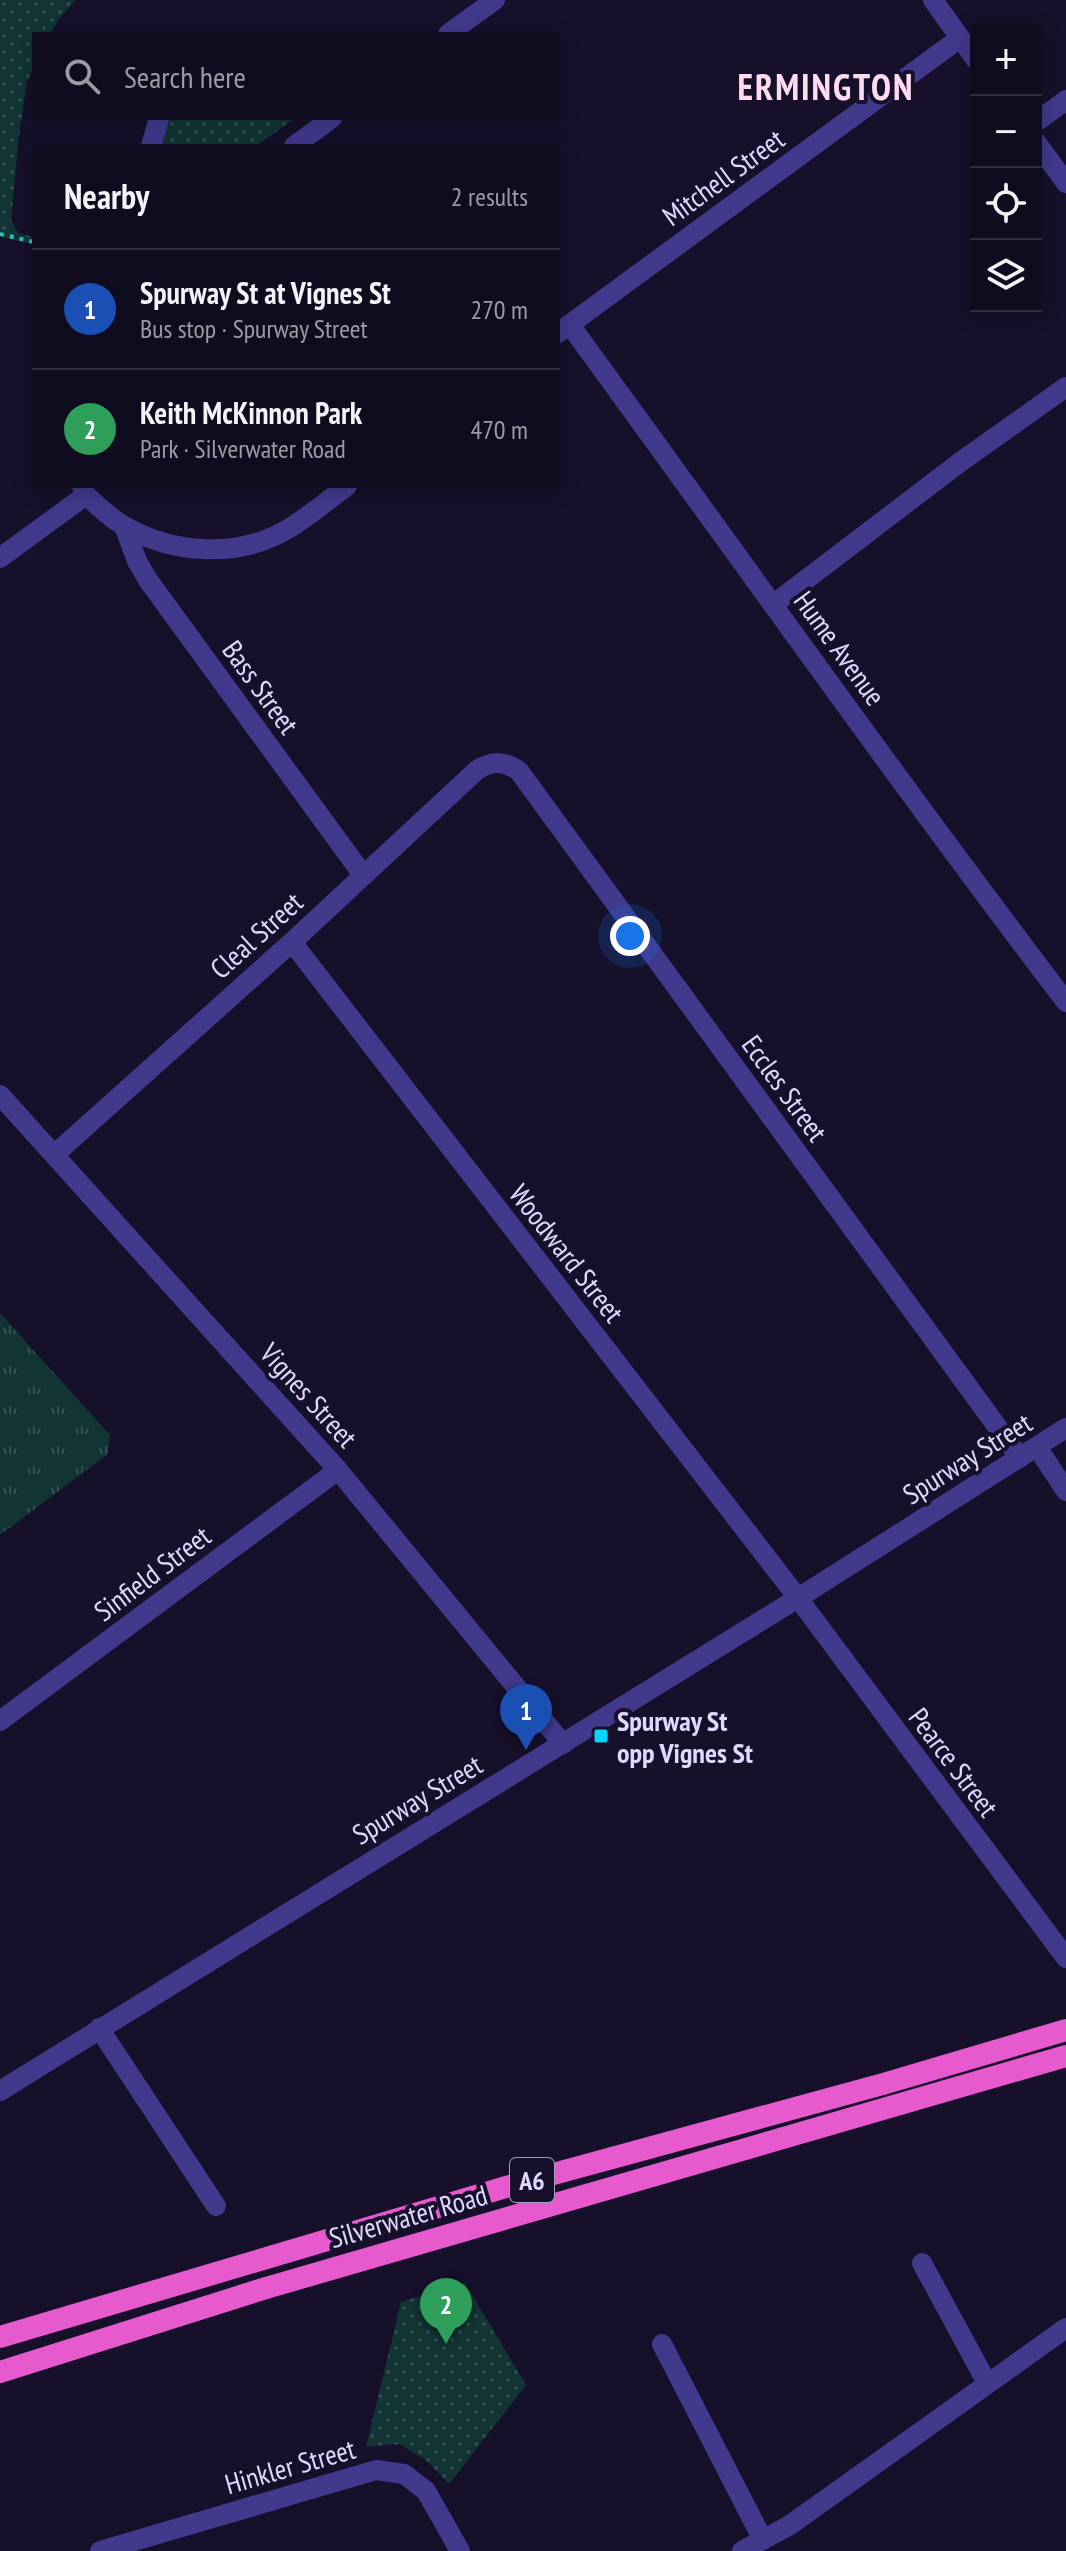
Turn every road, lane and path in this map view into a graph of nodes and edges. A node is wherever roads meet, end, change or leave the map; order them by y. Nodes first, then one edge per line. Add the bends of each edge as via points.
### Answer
1 (495, 0) edge
2 (933, 0) edge
3 (451, 32) edge
4 (960, 38) junction
5 (970, 52) edge
6 (1066, 100) edge
7 (1042, 118) edge
8 (158, 120) edge
9 (329, 120) edge
10 (152, 144) edge
11 (297, 144) edge
12 (1042, 150) edge
13 (1066, 183) edge
14 (0, 234) edge
15 (32, 242) edge
16 (564, 329) edge
17 (1066, 387) edge
18 (344, 488) edge
19 (84, 491) edge
20 (124, 526) junction
21 (0, 558) edge
22 (774, 604) junction
23 (496, 762) joint
24 (363, 875) junction
25 (292, 942) junction
26 (1066, 1002) edge
27 (0, 1095) edge
28 (55, 1154) junction
29 (1066, 1428) edge
30 (1029, 1452) junction
31 (338, 1470) junction
32 (1066, 1491) edge
33 (798, 1598) junction
34 (0, 1721) edge
35 (563, 1744) junction
36 (1066, 1958) edge
37 (99, 2028) junction
38 (1066, 2030) edge
39 (1066, 2056) edge
40 (0, 2091) edge
41 (216, 2206) dead end
42 (922, 2263) dead end
43 (1066, 2328) edge
44 (0, 2337) edge
45 (662, 2344) dead end
46 (0, 2372) edge
47 (987, 2383) junction
48 (763, 2540) junction
49 (100, 2551) edge
50 (460, 2551) edge
51 (742, 2551) edge

1 - 3 street
2 - 4 street
4 - 5 street
4 - 16 street, Mitchell Street
6 - 7 street
8 - 10 street
9 - 11 street
12 - 13 street
14 - 15 path
16 - 22 street, Hume Avenue
17 - 22 street
18 - 20 street via 287,530 236,548 176,546
19 - 20 street
19 - 21 street
20 - 24 street, Bass Street via 148,580
22 - 26 street, Hume Avenue
23 - 24 street, Cleal Street via 477,770
23 - 30 street, Eccles Street via 519,771
24 - 25 street, Cleal Street
25 - 28 street, Cleal Street
25 - 33 street, Woodward Street
27 - 28 street, Vignes Street
28 - 31 street, Vignes Street
29 - 30 street, Spurway Street
30 - 32 street, Eccles Street
30 - 33 street, Spurway Street
31 - 34 street, Sinfield Street
31 - 35 street, Vignes Street
33 - 35 street, Spurway Street
33 - 36 street, Pearce Street
35 - 37 street, Spurway Street
37 - 40 street, Spurway Street
37 - 41 street
38 - 44 highway, Silverwater Road / A6 via 506,2187
39 - 46 highway, Silverwater Road / A6 via 266,2288
42 - 47 street
43 - 47 street
45 - 48 street
47 - 48 street
48 - 51 street
49 - 50 street, Hinkler Street via 376,2470 404,2474 426,2491

